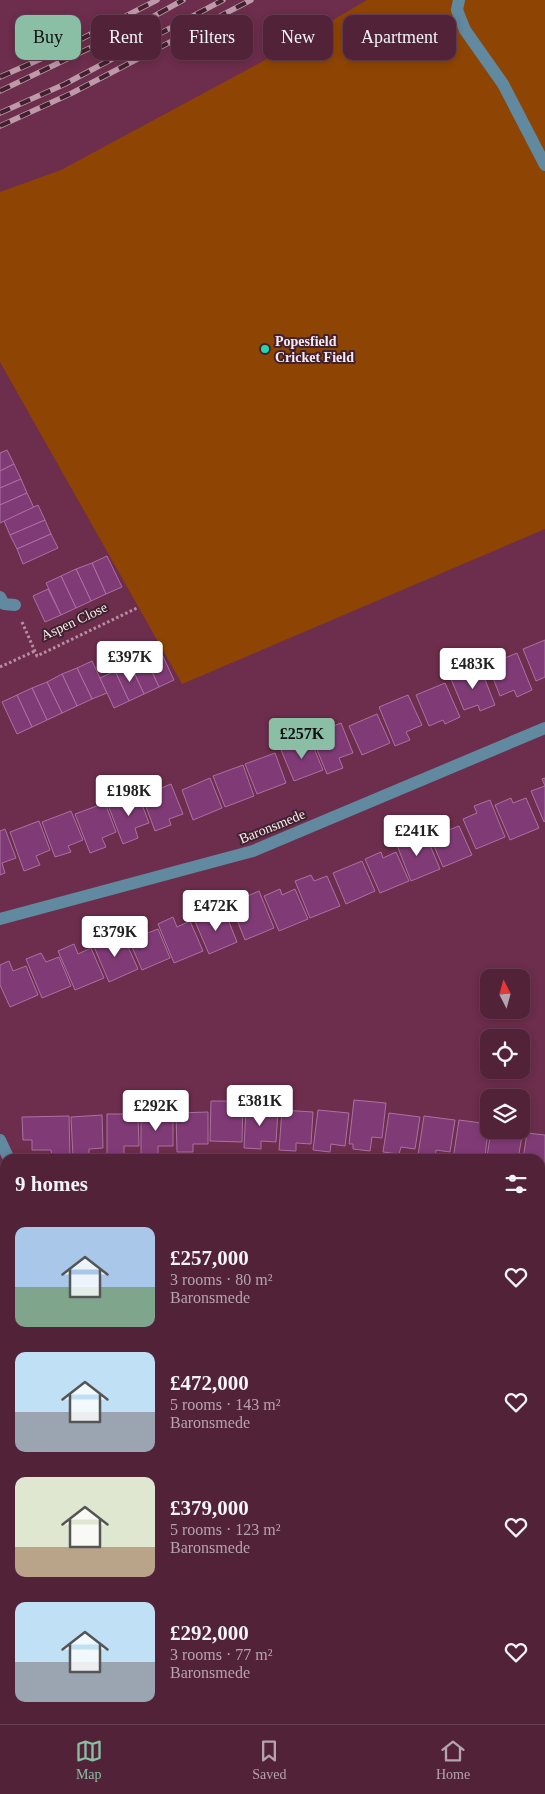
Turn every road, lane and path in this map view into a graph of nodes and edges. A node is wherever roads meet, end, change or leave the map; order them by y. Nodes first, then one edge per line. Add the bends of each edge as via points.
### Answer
1 (459, 0) edge
2 (545, 165) edge
3 (0, 597) edge
4 (15, 605) joint
5 (137, 608) dead end
6 (34, 651) junction
7 (0, 666) edge
8 (545, 728) edge
9 (0, 919) edge
10 (0, 1140) edge
11 (7, 1154) edge

1 - 2 street via 457,10 465,30 503,84
3 - 4 street via 4,604
4 - 6 path, Aspen Close
5 - 6 path, Aspen Close via 37,656
6 - 7 path
8 - 9 street, Baronsmede via 253,852
10 - 11 street

